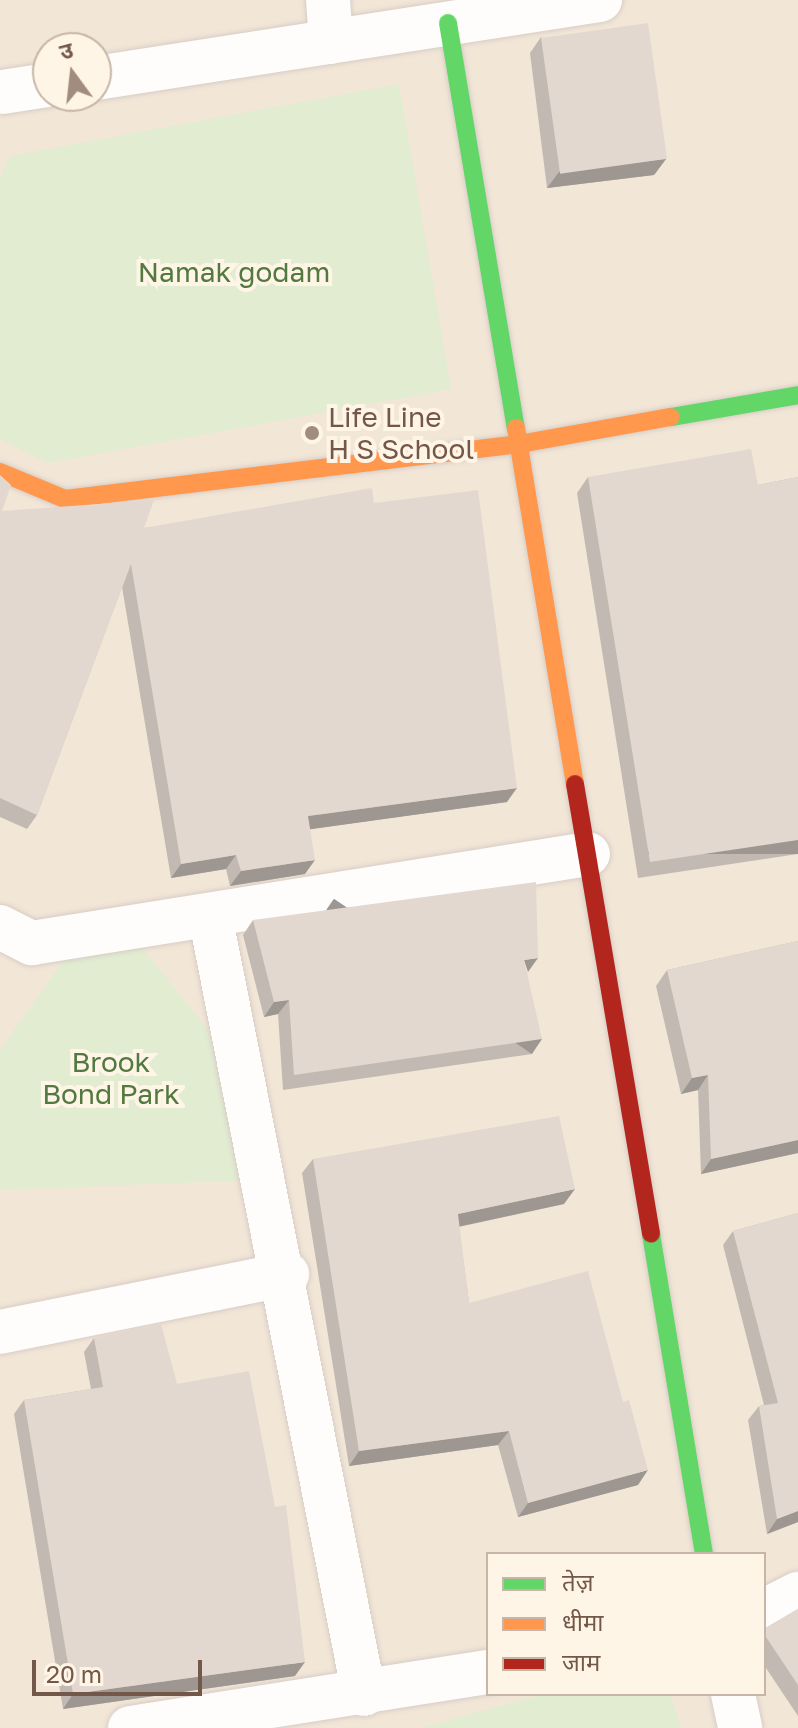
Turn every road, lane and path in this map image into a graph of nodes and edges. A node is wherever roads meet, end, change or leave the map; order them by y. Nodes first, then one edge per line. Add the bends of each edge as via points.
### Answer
1 (600, 0) edge
2 (329, 21) edge
3 (448, 23) junction
4 (112, 74) edge
5 (32, 88) edge
6 (1, 93) edge
7 (798, 395) edge
8 (519, 444) junction
9 (0, 472) edge
10 (588, 854) junction
11 (210, 915) junction
12 (0, 927) edge
13 (287, 1274) junction
14 (0, 1332) edge
15 (704, 1552) edge
16 (798, 1594) edge
17 (766, 1610) edge
18 (486, 1672) edge
19 (364, 1694) junction
20 (733, 1696) edge
21 (130, 1728) edge
22 (740, 1728) edge

1 - 3 street
2 - 3 street
2 - 4 street
3 - 8 street
5 - 6 street
7 - 8 street
8 - 9 street via 65,499
8 - 10 street
10 - 11 street
10 - 15 street
11 - 12 street via 32,943
11 - 13 street
13 - 14 street
13 - 19 street
16 - 17 street
18 - 19 street
19 - 21 street
20 - 22 street

